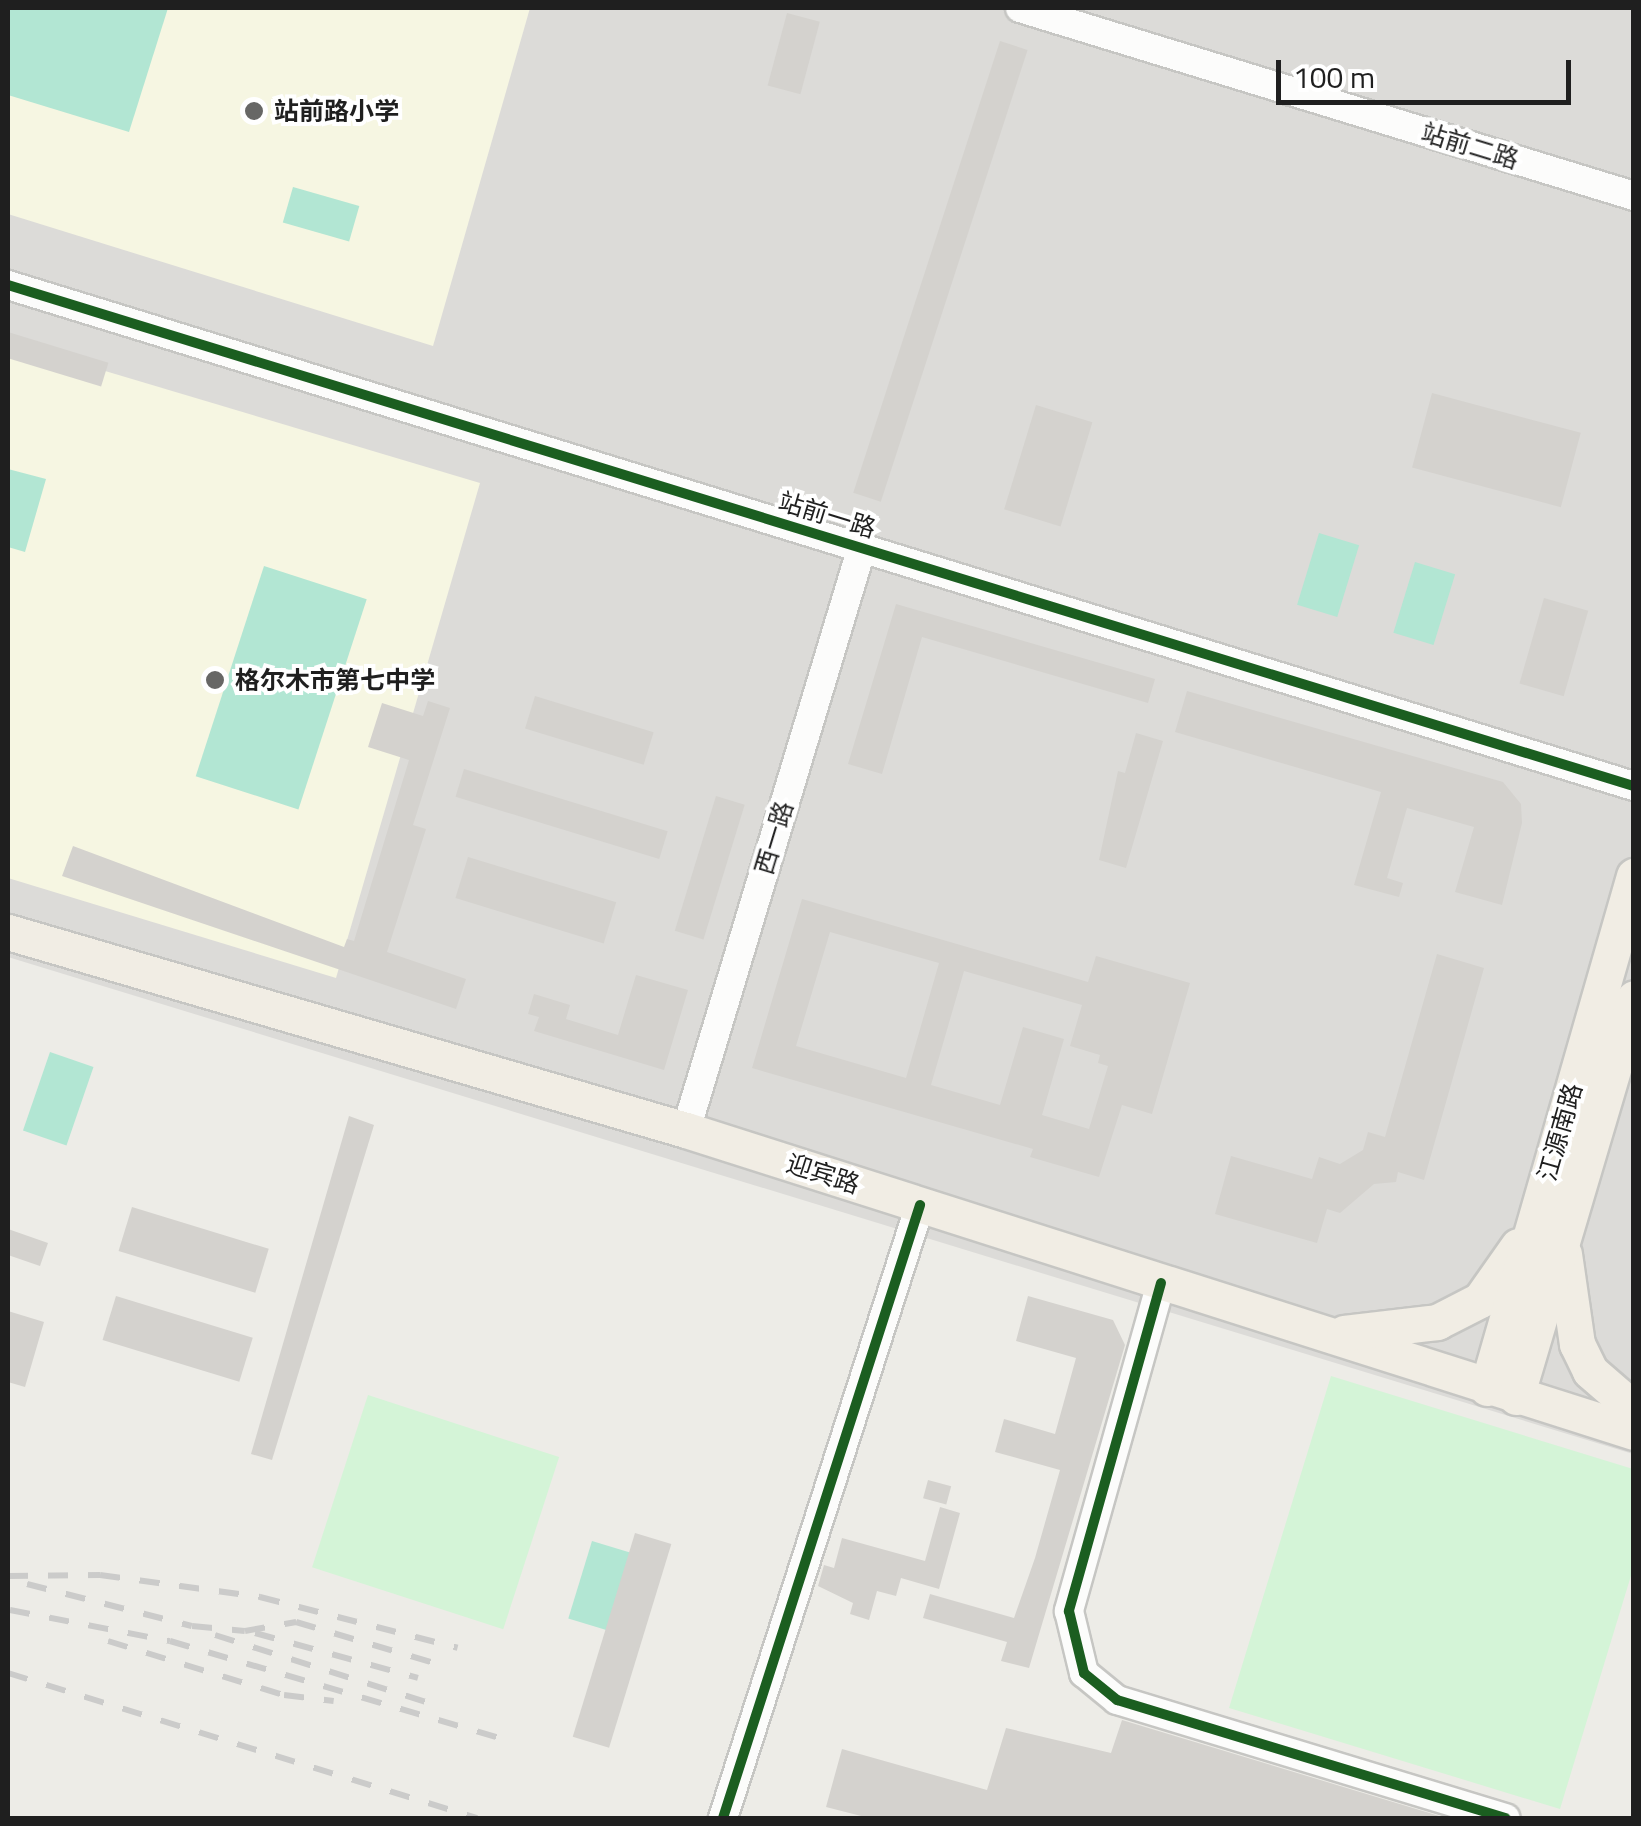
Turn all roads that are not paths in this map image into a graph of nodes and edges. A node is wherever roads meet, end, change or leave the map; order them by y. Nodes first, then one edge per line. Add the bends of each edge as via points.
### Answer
1 (1028, 9) edge
2 (1634, 196) edge
3 (8, 285) edge
4 (862, 547) junction
5 (1634, 786) edge
6 (1634, 876) edge
7 (8, 932) edge
8 (1634, 998) edge
9 (686, 1130) junction
10 (920, 1205) junction
11 (1548, 1233) junction
12 (1161, 1283) junction
13 (1312, 1332) junction
14 (1502, 1392) junction
15 (1634, 1409) edge
16 (1634, 1432) edge
17 (723, 1818) edge
18 (1506, 1818) edge

1 - 2 street, 站前二路
3 - 4 street, 站前一路
4 - 5 street, 站前一路
4 - 9 street, 西一路
6 - 11 main road, 江源南路
7 - 9 main road, 迎宾路
8 - 11 main road, 江源南路
9 - 10 main road, 迎宾路
10 - 12 main road, 迎宾路
10 - 17 street
11 - 13 main road via 1480,1300 1438,1322 1376,1334
11 - 14 main road, 江源南路
11 - 15 main road via 1576,1344 1590,1371
12 - 13 main road, 迎宾路
12 - 18 street via 1069,1611 1084,1673 1117,1700
13 - 14 main road, 迎宾路
14 - 16 main road, 迎宾路

